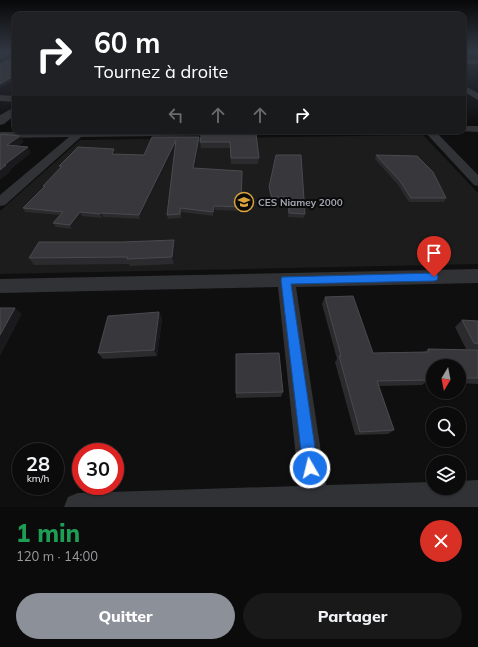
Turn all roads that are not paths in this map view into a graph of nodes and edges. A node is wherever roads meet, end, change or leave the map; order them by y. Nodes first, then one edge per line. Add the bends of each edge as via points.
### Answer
1 (466, 89) edge
2 (478, 97) edge
3 (0, 98) edge
4 (12, 99) edge
5 (12, 112) edge
6 (0, 121) edge
7 (478, 129) edge
8 (466, 130) edge
9 (27, 134) edge
10 (78, 134) edge
11 (432, 134) edge
12 (0, 135) edge
13 (478, 182) edge
14 (0, 202) edge
15 (478, 276) edge
16 (286, 280) junction
17 (0, 286) edge
18 (478, 494) edge
19 (314, 500) junction
20 (93, 507) edge

1 - 2 street
3 - 4 street
5 - 6 street
7 - 8 street
9 - 12 street
10 - 14 street
11 - 13 street
15 - 16 street
16 - 17 street
16 - 19 street
18 - 19 street
19 - 20 street

